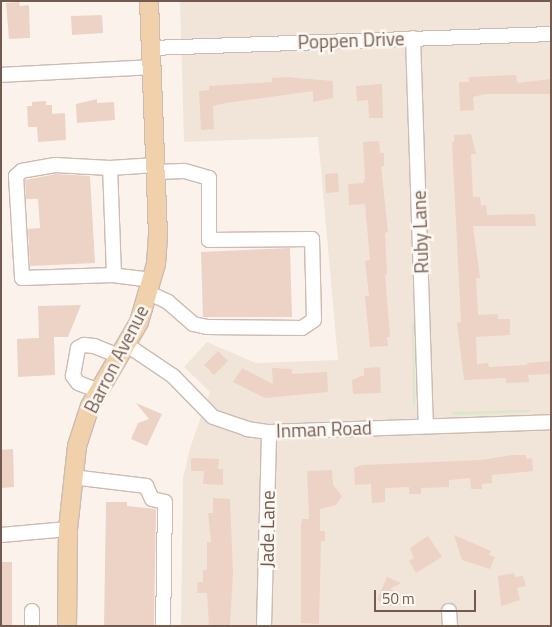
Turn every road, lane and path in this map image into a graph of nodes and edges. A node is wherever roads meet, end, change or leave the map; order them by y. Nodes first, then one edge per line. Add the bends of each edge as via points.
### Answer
1 (149, 1) edge
2 (551, 34) edge
3 (414, 38) junction
4 (151, 48) junction
5 (152, 66) junction
6 (1, 75) edge
7 (110, 168) junction
8 (156, 169) junction
9 (114, 275) junction
10 (151, 287) junction
11 (123, 350) junction
12 (98, 391) junction
13 (551, 422) edge
14 (426, 426) junction
15 (269, 432) junction
16 (72, 477) junction
17 (68, 529) junction
18 (1, 535) edge
19 (32, 611) dead end
20 (449, 611) dead end
21 (32, 626) edge
22 (67, 626) edge
23 (163, 626) edge
24 (264, 626) edge
25 (450, 626) edge

1 - 4 main road, Barron Avenue
2 - 3 street, Poppen Drive
3 - 4 street, Poppen Drive
3 - 14 street, Ruby Lane
4 - 5 main road, Barron Avenue
5 - 6 street
5 - 8 main road, Barron Avenue
7 - 8 street
7 - 9 street
7 - 9 street via 55,166 22,171 16,176 22,278
8 - 10 main road, Barron Avenue via 158,235
8 - 10 street via 184,171 209,178 209,240 312,239 314,320 302,328 207,327 193,324
9 - 10 street
10 - 11 main road, Barron Avenue
11 - 12 main road, Barron Avenue
11 - 12 street, Inman Road via 84,345 78,348 73,376 78,383
11 - 15 street, Inman Road via 173,376 213,417 232,426
12 - 16 main road, Barron Avenue via 82,427
13 - 14 street, Inman Road
14 - 15 street, Inman Road
15 - 24 street, Jade Lane
16 - 17 main road, Barron Avenue
16 - 23 street via 146,486 152,499 165,502
17 - 18 street
17 - 22 main road, Barron Avenue
19 - 21 street
20 - 25 street

